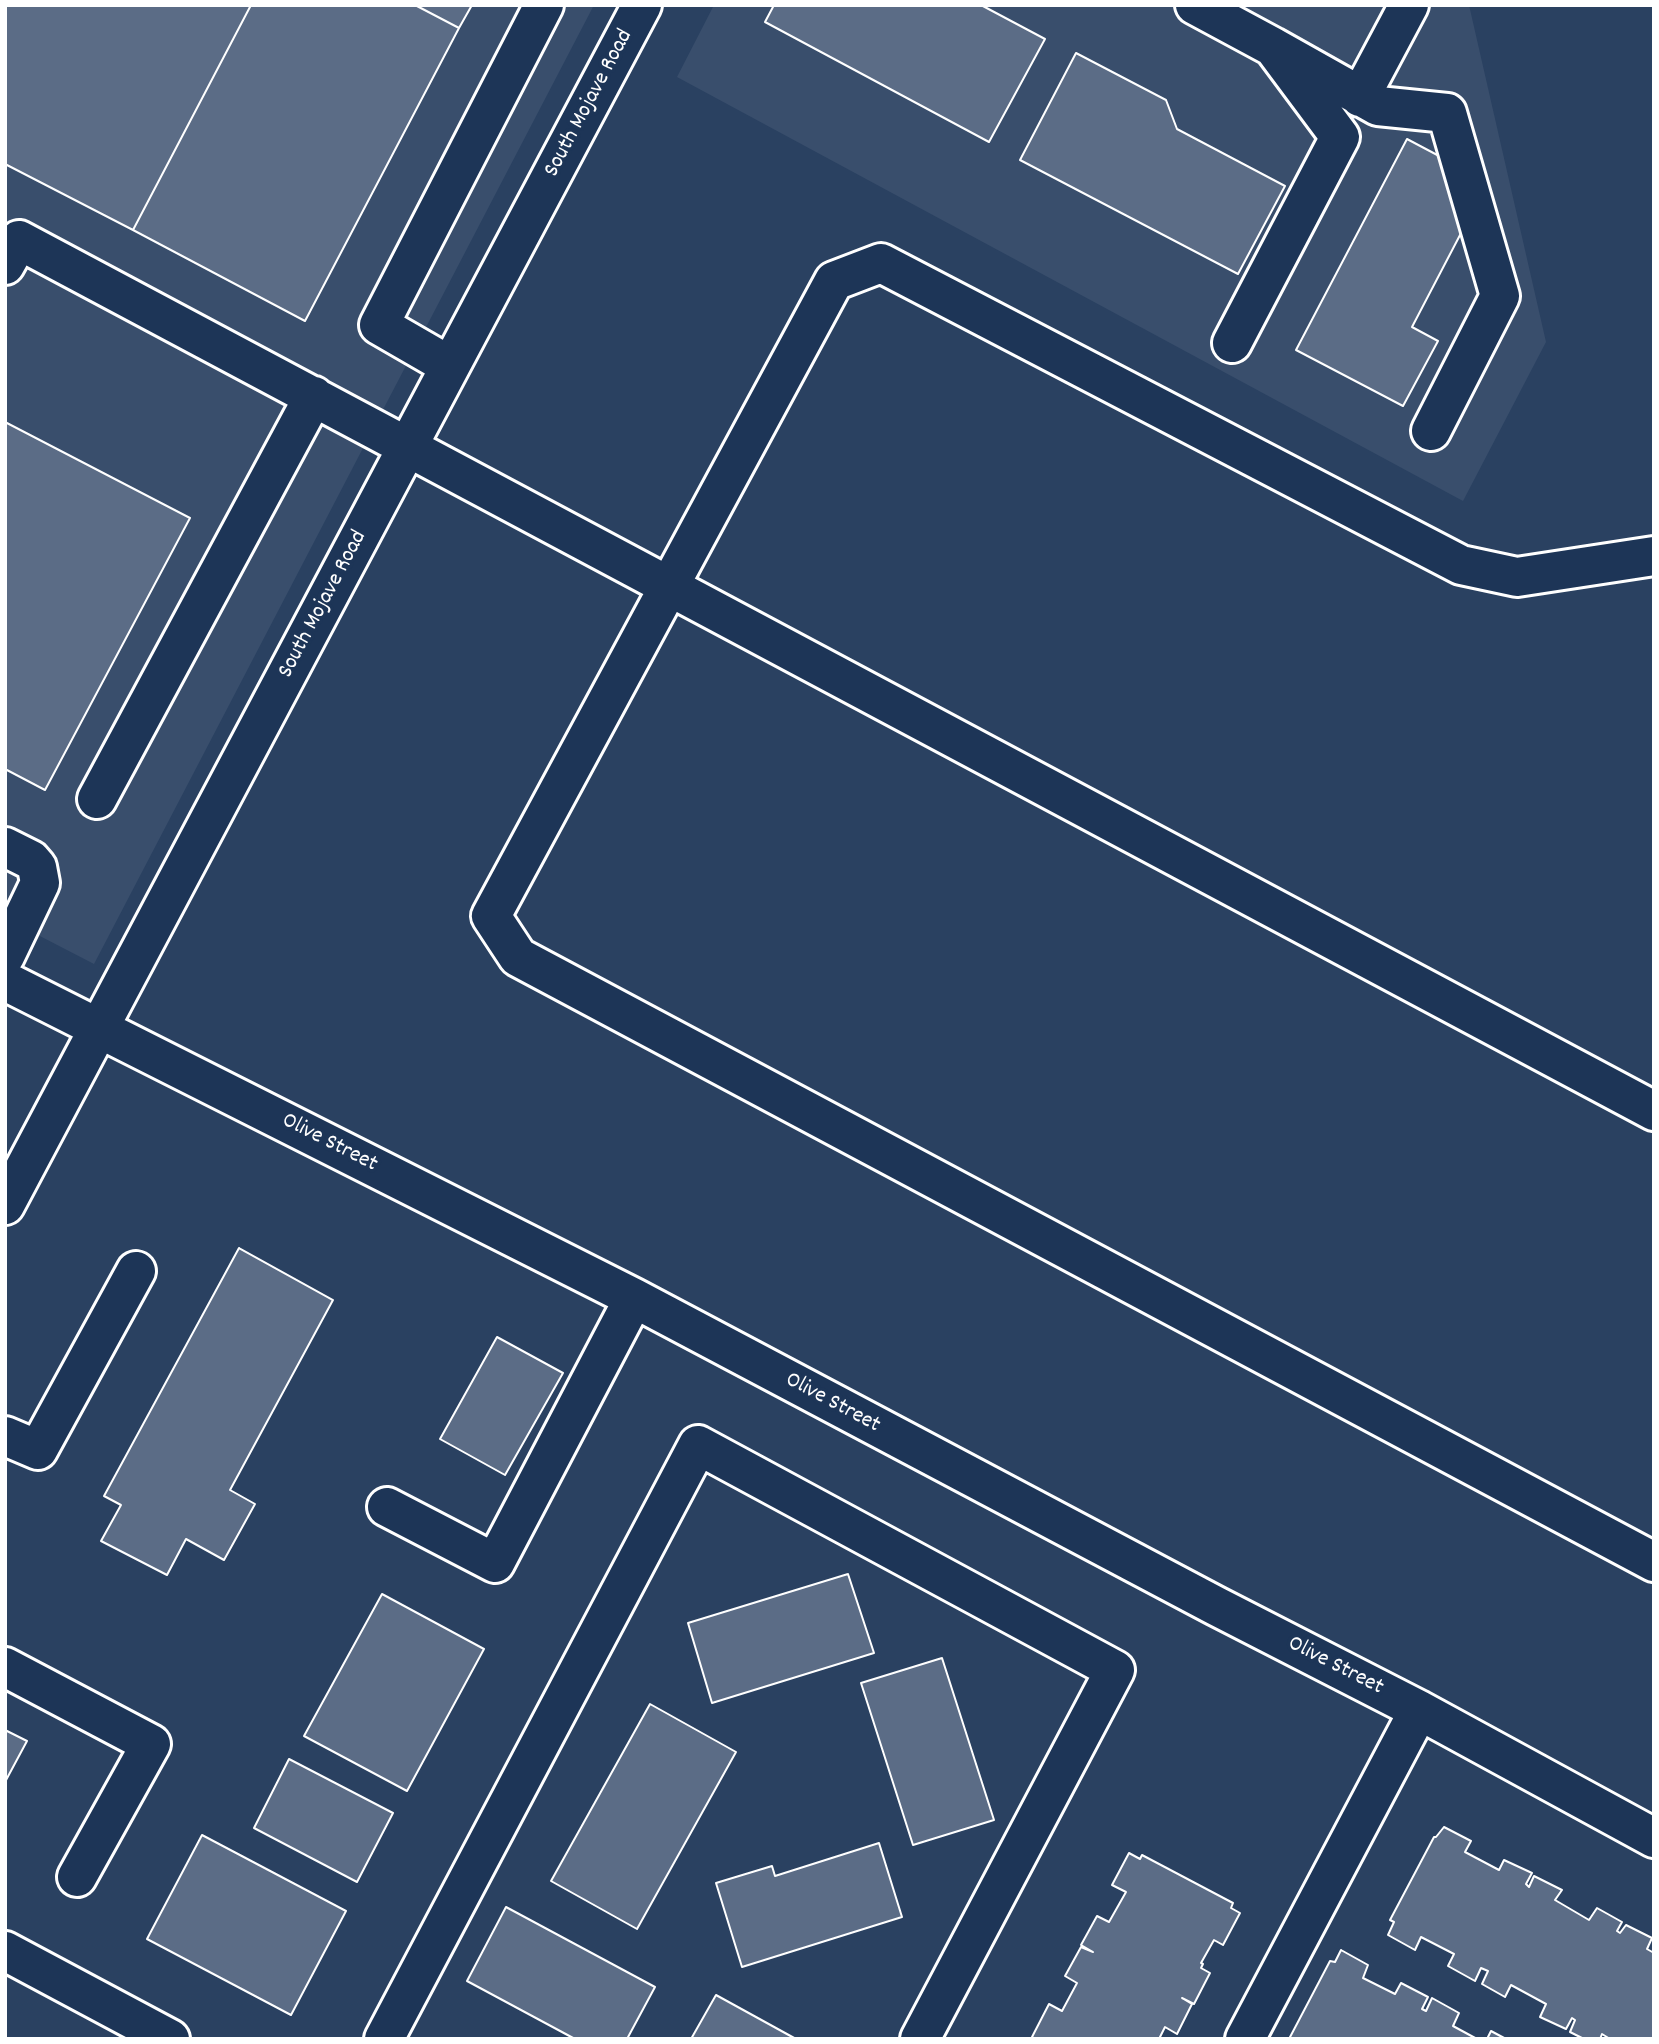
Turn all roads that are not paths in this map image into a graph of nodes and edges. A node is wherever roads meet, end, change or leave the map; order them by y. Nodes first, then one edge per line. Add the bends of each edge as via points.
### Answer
1 (544, 5) edge
2 (642, 5) edge
3 (1195, 5) edge
4 (1409, 5) edge
5 (1273, 47) junction
6 (1360, 97) junction
7 (12, 252) edge
8 (1232, 343) dead end
9 (450, 366) junction
10 (314, 396) junction
11 (1431, 431) dead end
12 (409, 446) junction
13 (1654, 556) edge
14 (670, 585) junction
15 (97, 799) dead end
16 (5, 847) edge
17 (5, 956) edge
18 (5, 981) edge
19 (99, 1028) junction
20 (1654, 1111) edge
21 (5, 1205) edge
22 (136, 1272) dead end
23 (634, 1298) junction
24 (5, 1436) edge
25 (387, 1507) dead end
26 (1654, 1563) edge
27 (5, 1667) edge
28 (1419, 1710) junction
29 (1654, 1838) edge
30 (77, 1877) dead end
31 (5, 1951) edge
32 (170, 2039) edge
33 (384, 2039) edge
34 (920, 2039) edge
35 (1245, 2039) edge

1 - 9 street via 379,325
2 - 9 street, South Mojave Road
3 - 5 street
4 - 6 street
5 - 6 street
5 - 8 street via 1340,137
6 - 11 street via 1378,107 1447,113 1500,296
7 - 10 street
9 - 12 street, South Mojave Road
10 - 12 street
10 - 15 street
12 - 14 street
12 - 19 street, South Mojave Road
13 - 14 street via 1517,578 1461,565 881,263 834,281
14 - 20 street
14 - 26 street via 491,916 518,957
16 - 17 street via 31,860 40,883
18 - 19 street, Olive Street
19 - 21 street, South Mojave Road
19 - 23 street, Olive Street
22 - 24 street via 38,1450
23 - 25 street via 495,1563
23 - 28 street, Olive Street
27 - 30 street via 151,1744
28 - 29 street, Olive Street
28 - 35 street
31 - 32 street
33 - 34 street via 698,1444 1115,1670

